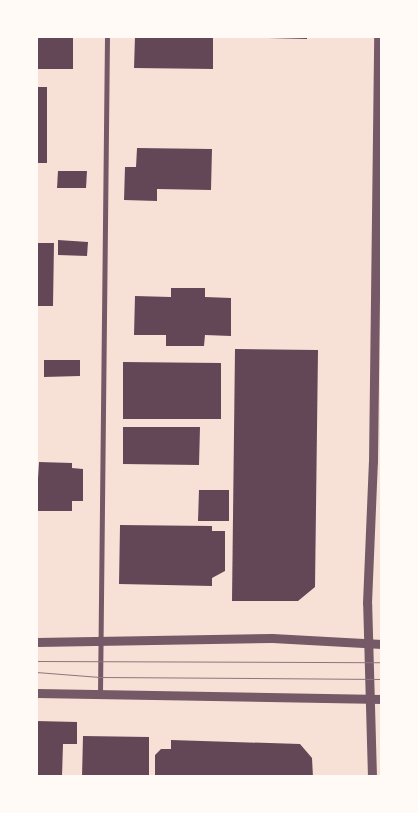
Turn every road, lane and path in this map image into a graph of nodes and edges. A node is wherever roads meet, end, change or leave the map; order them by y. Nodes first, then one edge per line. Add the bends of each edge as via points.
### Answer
1 (107, 36) edge
2 (378, 36) edge
3 (36, 642) edge
4 (101, 643) junction
5 (370, 644) junction
6 (382, 644) edge
7 (36, 693) edge
8 (100, 694) junction
9 (372, 699) junction
10 (382, 699) edge
11 (372, 777) edge

1 - 4 street
2 - 5 street via 373,462 367,603
3 - 4 street
4 - 5 street via 272,638
4 - 8 street
5 - 6 street
5 - 9 street
7 - 8 street
8 - 9 street
9 - 10 street
9 - 11 street

